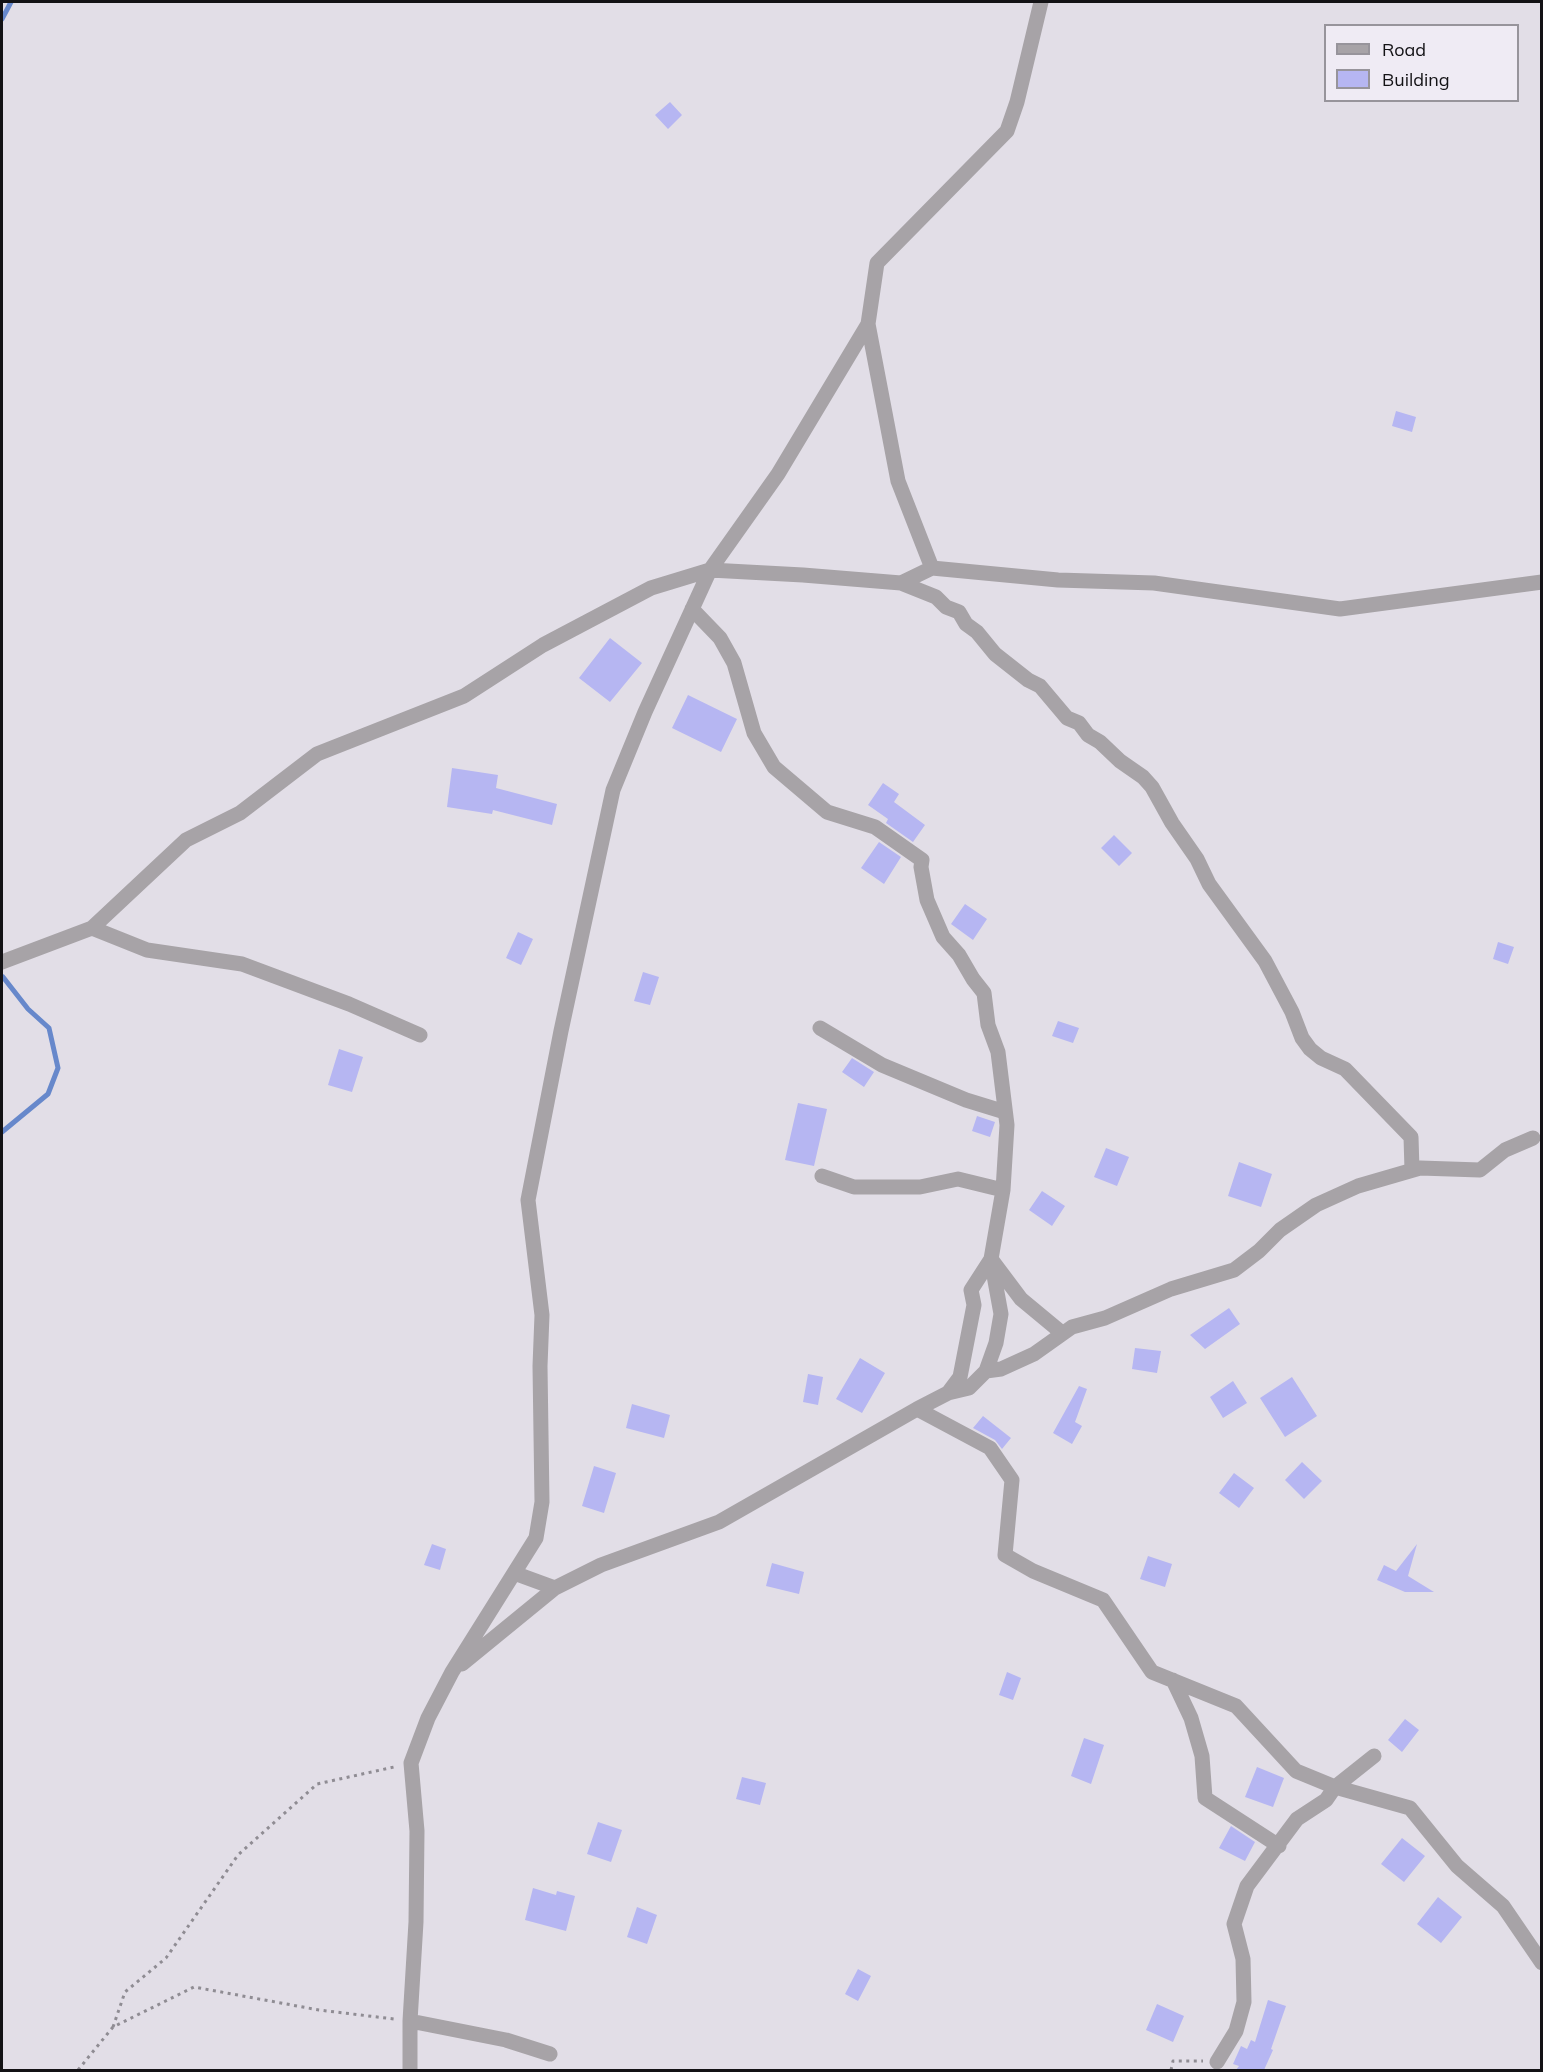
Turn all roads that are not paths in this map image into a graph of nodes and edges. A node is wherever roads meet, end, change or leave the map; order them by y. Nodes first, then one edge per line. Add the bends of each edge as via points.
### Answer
1 (1041, 2) edge
2 (868, 324) junction
3 (932, 567) junction
4 (710, 570) junction
5 (1542, 582) edge
6 (901, 583) junction
7 (692, 609) junction
8 (92, 928) junction
9 (2, 962) edge
10 (820, 1028) dead end
11 (420, 1035) dead end
12 (1005, 1112) junction
13 (1533, 1138) dead end
14 (1412, 1170) junction
15 (822, 1176) dead end
16 (1003, 1190) junction
17 (991, 1259) junction
18 (1062, 1333) junction
19 (986, 1371) junction
20 (948, 1393) junction
21 (916, 1409) junction
22 (514, 1573) junction
23 (555, 1588) junction
24 (452, 1672) junction
25 (1173, 1680) junction
26 (1374, 1756) dead end
27 (1335, 1787) junction
28 (1279, 1846) junction
29 (1542, 1963) edge
30 (410, 2021) junction
31 (550, 2054) dead end
32 (1217, 2062) road end
33 (410, 2070) edge

1 - 2 street via 1007,131 878,263
2 - 3 street via 898,481
2 - 4 street via 778,474
3 - 5 street via 1058,580 1154,583 1340,609
3 - 6 street
4 - 6 street
4 - 7 street
4 - 8 street via 651,588 543,645 464,696 317,754 240,813 186,840
6 - 14 street via 936,597 959,612 995,654 1040,686 1067,718 1079,723 1088,735 1152,787 1209,884 1265,961 1310,1050 1346,1069 1411,1137
7 - 12 street via 720,638 734,663 754,733 774,767 827,812 875,827 922,860 927,900 943,937 984,993 988,1025 998,1052
7 - 22 street via 613,790 528,1200 542,1315 542,1502 536,1538
8 - 9 street
8 - 11 street via 147,950 242,964
10 - 12 street via 882,1065
12 - 16 street via 1007,1155
13 - 14 street via 1505,1150 1480,1170
14 - 18 street via 1358,1186 1316,1205 1234,1270 1171,1289
15 - 16 street via 854,1187 920,1187 958,1179
16 - 17 street
17 - 18 street via 1021,1299
17 - 19 street via 1001,1314
17 - 20 street via 971,1290 974,1305 960,1377
18 - 19 street via 1034,1354 1001,1369
19 - 20 street via 969,1388
20 - 21 street
21 - 23 street via 719,1522 601,1565
21 - 25 street via 990,1448 1012,1480 1005,1556 1103,1599 1152,1672
22 - 23 street
22 - 24 street
23 - 24 street
24 - 30 street via 411,1763 417,1831
25 - 27 street via 1236,1706 1296,1770
25 - 28 street via 1191,1718 1202,1756 1205,1798
26 - 27 street
27 - 28 street via 1326,1800 1297,1819
27 - 29 street via 1410,1808 1457,1866 1503,1906
28 - 32 street via 1247,1886 1234,1923 1243,1959 1244,2002 1236,2031
30 - 31 street via 506,2040
30 - 33 street

